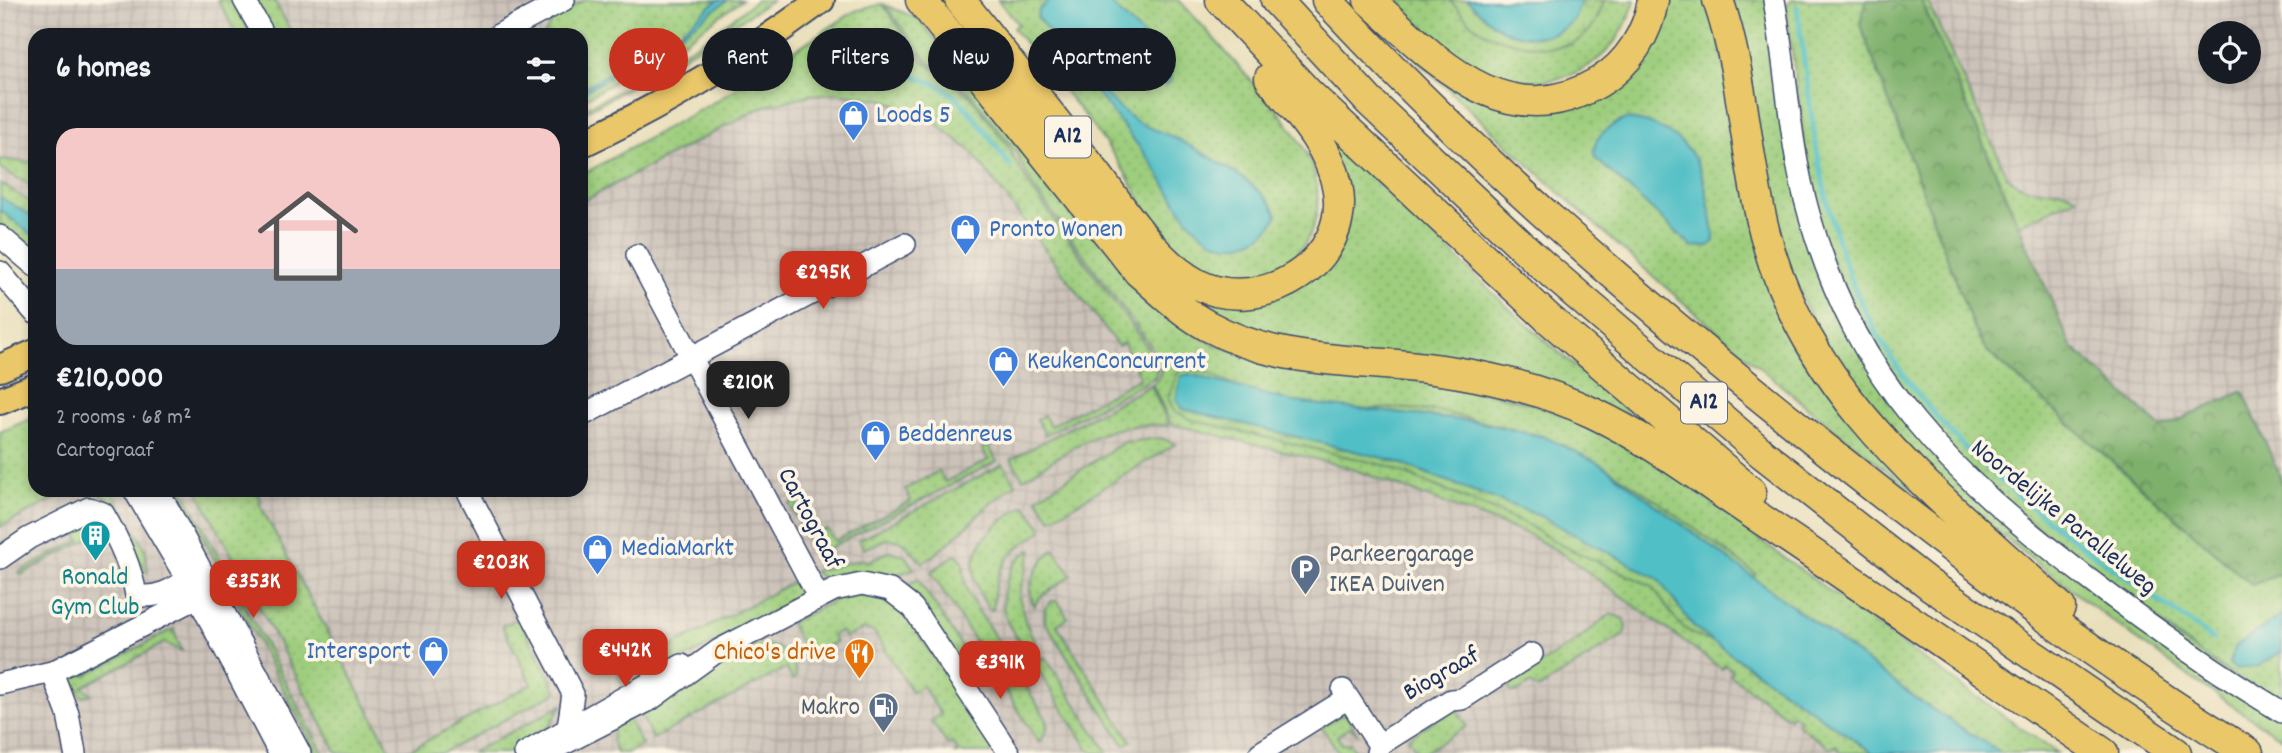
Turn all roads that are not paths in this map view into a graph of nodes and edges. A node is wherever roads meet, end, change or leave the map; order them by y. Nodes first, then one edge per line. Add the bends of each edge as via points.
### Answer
1 (244, 0) edge
2 (564, 0) edge
3 (821, 0) edge
4 (921, 0) edge
5 (960, 0) edge
6 (1207, 0) edge
7 (1221, 0) edge
8 (1276, 0) edge
9 (1327, 0) edge
10 (1369, 0) edge
11 (1653, 0) edge
12 (1718, 0) edge
13 (1774, 0) edge
14 (260, 28) edge
15 (511, 28) edge
16 (588, 141) edge
17 (0, 236) edge
18 (905, 244) dead end
19 (637, 255) dead end
20 (28, 260) edge
21 (0, 272) edge
22 (28, 303) edge
23 (706, 348) junction
24 (28, 356) edge
25 (0, 368) edge
26 (28, 390) edge
27 (0, 401) edge
28 (588, 412) edge
29 (139, 497) edge
30 (161, 497) edge
31 (471, 497) edge
32 (0, 558) edge
33 (200, 584) junction
34 (136, 594) junction
35 (819, 598) junction
36 (1917, 622) junction
37 (127, 633) junction
38 (719, 650) junction
39 (1532, 654) dead end
40 (52, 672) junction
41 (0, 684) edge
42 (2151, 691) junction
43 (573, 694) junction
44 (601, 708) junction
45 (2282, 712) edge
46 (568, 727) junction
47 (1378, 749) edge
48 (75, 753) edge
49 (279, 753) edge
50 (300, 753) edge
51 (525, 753) edge
52 (546, 753) edge
53 (1009, 753) edge
54 (1251, 753) edge
55 (2103, 753) edge
56 (2176, 753) edge
57 (2248, 753) edge

1 - 14 street
2 - 15 street
3 - 16 main road via 716,73
4 - 36 highway, A12 via 1139,272 1174,304 1208,326 1299,358 1465,373 1584,410 1643,440
5 - 6 highway, A12 via 1148,242 1194,283 1233,296 1254,295 1294,279 1322,251 1333,231 1338,188 1320,143
7 - 36 highway, A12 via 1309,94 1549,319 1729,474
8 - 56 highway, A12 via 1369,101 1540,262 1763,454 1930,585
9 - 42 highway, A12 via 1397,76 1725,369 1949,548
10 - 11 highway via 1470,83 1510,100 1540,102 1567,98 1610,76 1633,50
12 - 42 highway, A12 via 1766,237 1783,287 1836,386 1886,447 1932,492
13 - 45 street, Noordelijke Parallelweg via 1808,212 1846,316 1897,401 1960,473 2029,534 2150,625
17 - 20 street
18 - 23 street
19 - 23 street, Cartograaf
21 - 22 street
23 - 28 street
23 - 35 street, Cartograaf
24 - 25 main road
26 - 27 main road
29 - 33 street
30 - 33 street
31 - 43 street
32 - 34 street via 83,509 96,509 114,532
33 - 34 street via 151,598
33 - 37 street
33 - 49 street
33 - 50 street
34 - 37 street
35 - 38 street
35 - 53 street via 862,584 890,590 905,599
36 - 55 highway, A12
37 - 40 street
38 - 44 street
38 - 52 street via 650,700
39 - 47 street, Biograaf
40 - 41 street
40 - 48 street via 68,714
42 - 57 highway, A12
43 - 44 street
43 - 46 street
44 - 46 street
46 - 51 street
47 - 54 street, Biograaf via 1346,694

